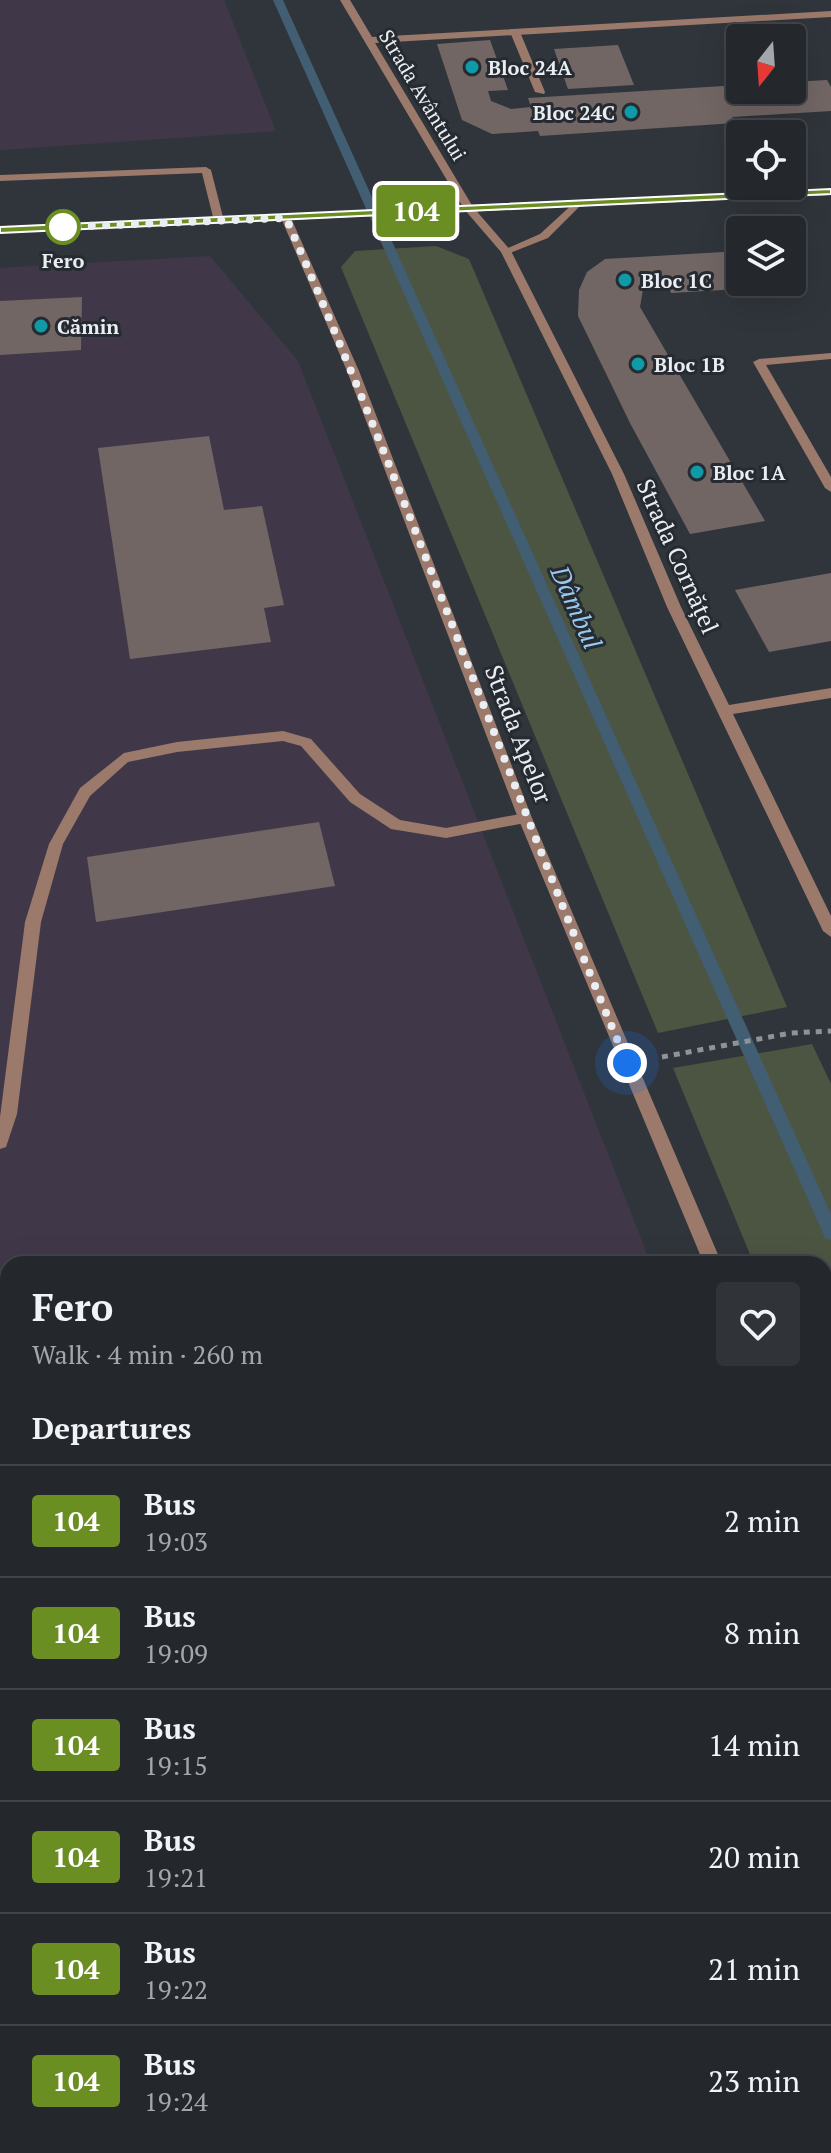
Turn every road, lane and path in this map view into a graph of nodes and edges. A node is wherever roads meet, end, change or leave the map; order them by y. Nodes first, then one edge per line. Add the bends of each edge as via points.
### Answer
1 (345, 0) edge
2 (831, 14) edge
3 (515, 32) junction
4 (370, 40) junction
5 (540, 92) dead end
6 (0, 178) edge
7 (831, 192) edge
8 (576, 204) junction
9 (469, 209) junction
10 (286, 218) junction
11 (219, 221) junction
12 (0, 230) edge
13 (506, 251) junction
14 (831, 356) edge
15 (831, 488) edge
16 (831, 693) edge
17 (724, 711) junction
18 (525, 818) junction
19 (831, 931) edge
20 (831, 1031) edge
21 (627, 1063) junction
22 (0, 1142) edge
23 (710, 1256) edge

1 - 4 street, Strada Avântului
2 - 3 street
3 - 4 street
3 - 5 street
4 - 9 street, Strada Avântului
6 - 11 street via 206,170
7 - 8 main road
8 - 9 main road
8 - 13 street via 544,236
9 - 10 main road
9 - 13 street, Strada Cornățel
10 - 11 main road
10 - 18 street, Strada Apelor via 353,371
11 - 12 main road
13 - 17 street, Strada Cornățel via 618,474
14 - 15 street via 759,362
16 - 17 street
17 - 19 street, Strada Cornățel
18 - 21 street, Strada Apelor
18 - 22 street via 446,833 396,825 355,798 306,742 283,736 124,758 85,792 56,844 33,922 9,1114
20 - 21 path via 791,1033
21 - 23 street, Strada Apelor

